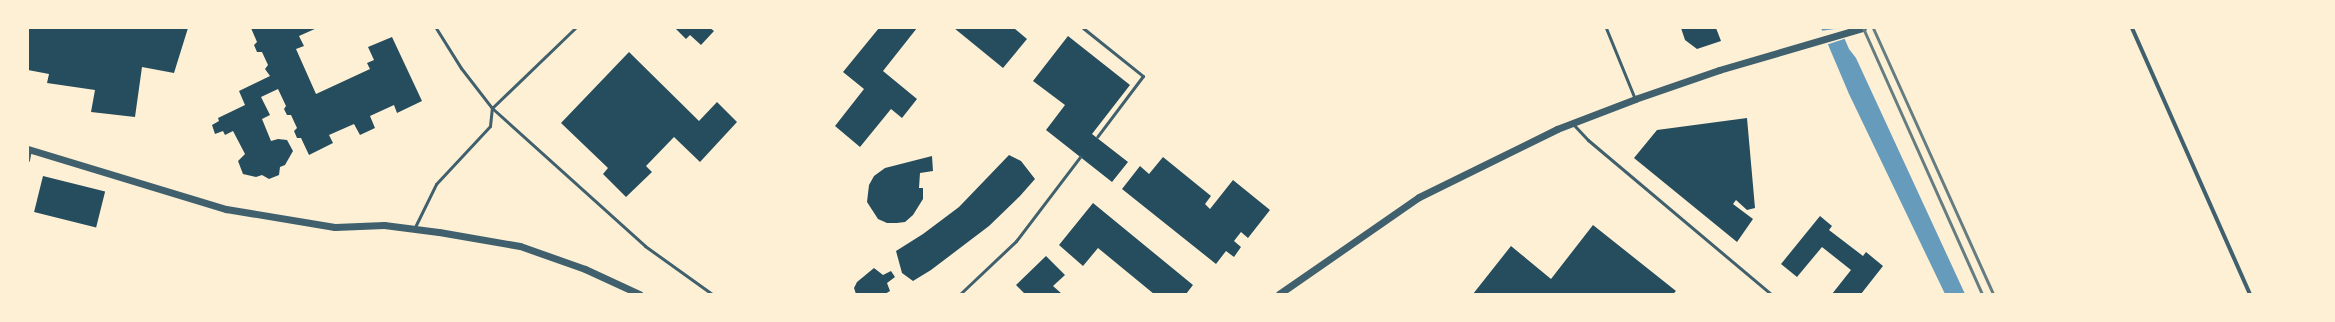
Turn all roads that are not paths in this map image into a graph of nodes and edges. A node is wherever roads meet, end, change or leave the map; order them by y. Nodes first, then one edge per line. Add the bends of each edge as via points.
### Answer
1 (436, 28) edge
2 (575, 28) edge
3 (1083, 28) edge
4 (1606, 28) edge
5 (1862, 28) edge
6 (2132, 28) edge
7 (1635, 98) junction
8 (492, 108) junction
9 (1573, 124) junction
10 (1097, 137) dead end
11 (29, 149) edge
12 (1080, 158) dead end
13 (28, 160) edge
14 (414, 229) junction
15 (639, 294) edge
16 (712, 294) edge
17 (960, 294) edge
18 (1279, 294) edge
19 (1771, 294) edge
20 (2250, 294) edge

1 - 8 lane via 461,68
2 - 8 lane
3 - 10 lane via 1143,76
4 - 7 lane
5 - 7 street via 1719,70
6 - 20 street
7 - 9 street
8 - 14 lane via 490,126 436,184
8 - 16 lane via 645,246
9 - 18 street via 1419,197
9 - 19 lane via 1588,140
11 - 13 lane
11 - 14 street via 226,209 335,227 370,224
12 - 17 lane via 1016,241
14 - 15 street via 520,246 550,255 633,289

